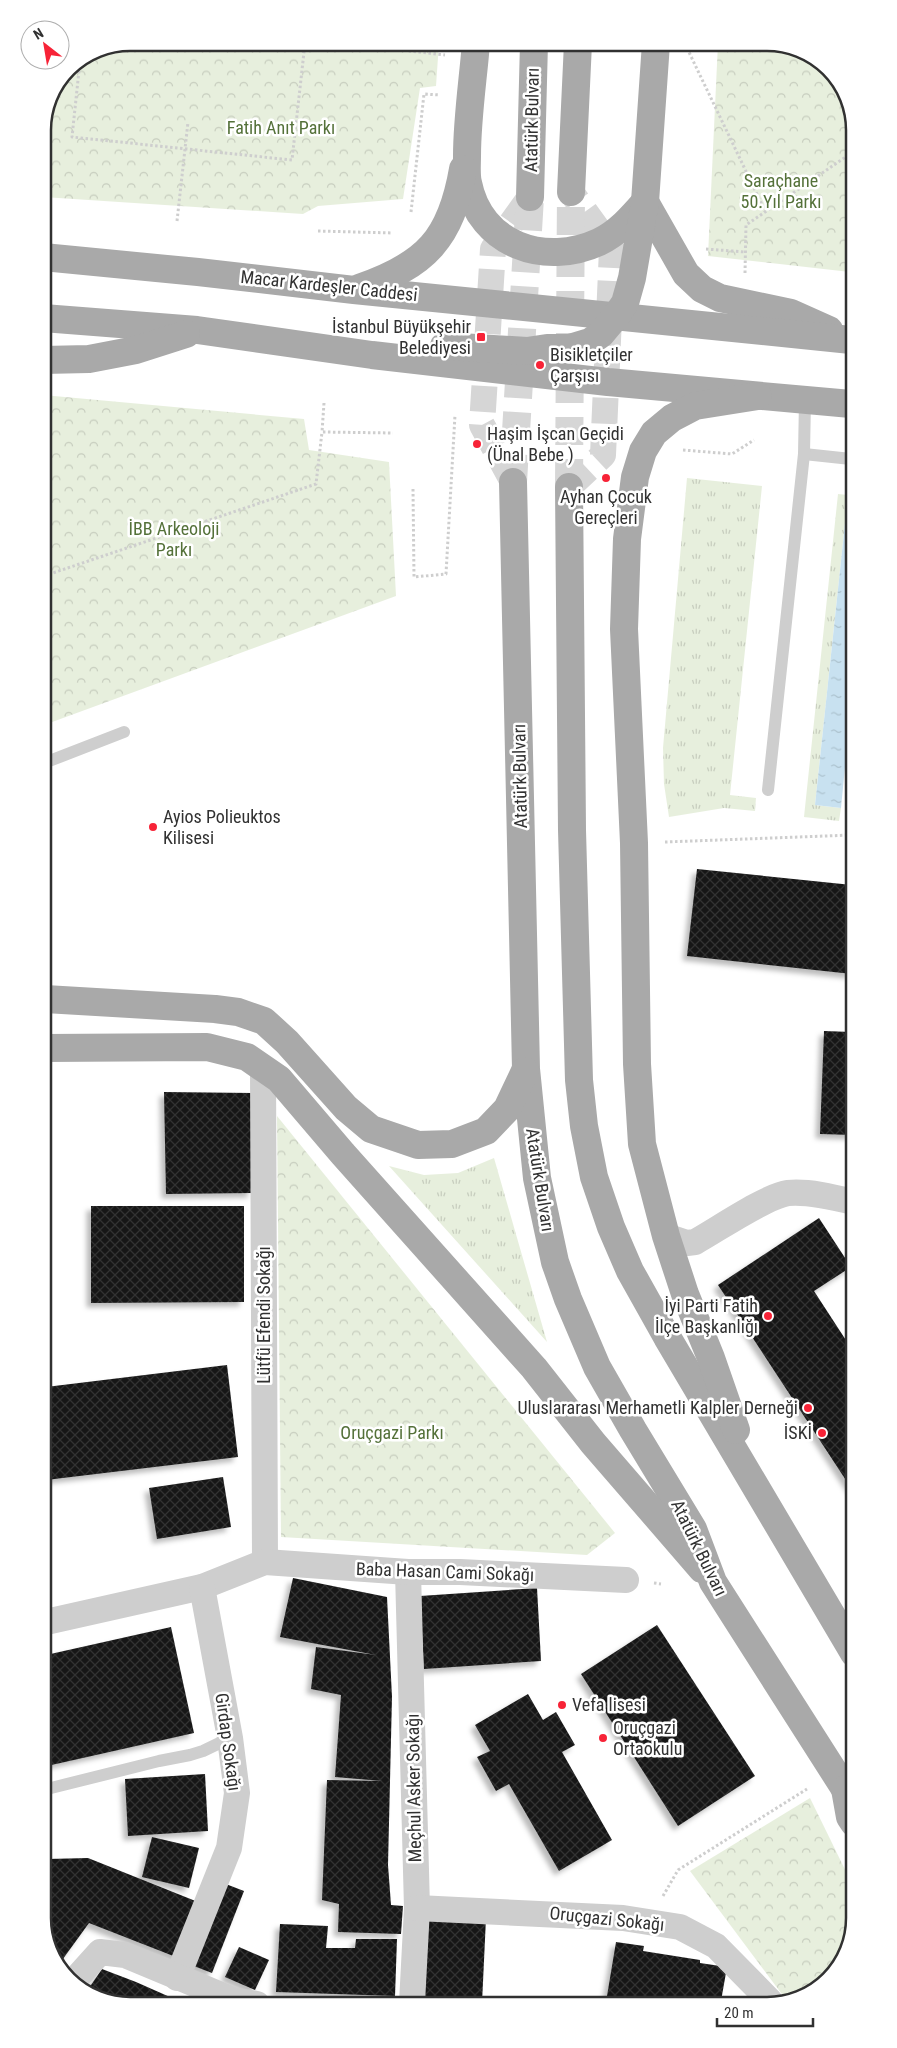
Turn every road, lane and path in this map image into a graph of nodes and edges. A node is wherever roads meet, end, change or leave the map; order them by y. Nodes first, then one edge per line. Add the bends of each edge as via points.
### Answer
1 (304, 51) edge
2 (405, 51) edge
3 (475, 51) edge
4 (534, 51) edge
5 (578, 51) edge
6 (655, 51) edge
7 (689, 51) edge
8 (446, 56) dead end
9 (79, 70) edge
10 (440, 95) dead end
11 (188, 122) dead end
12 (467, 143) junction
13 (185, 149) junction
14 (846, 157) edge
15 (571, 192) dead end
16 (530, 197) dead end
17 (645, 202) junction
18 (765, 211) junction
19 (411, 212) dead end
20 (177, 221) dead end
21 (318, 231) dead end
22 (393, 233) dead end
23 (702, 249) dead end
24 (745, 252) junction
25 (51, 259) edge
26 (745, 276) dead end
27 (354, 290) junction
28 (616, 316) junction
29 (51, 319) edge
30 (197, 330) junction
31 (846, 338) edge
32 (846, 340) edge
33 (372, 355) junction
34 (51, 360) edge
35 (758, 396) junction
36 (805, 400) junction
37 (324, 403) dead end
38 (846, 404) edge
39 (455, 415) dead end
40 (322, 432) junction
41 (393, 433) dead end
42 (754, 440) dead end
43 (680, 450) dead end
44 (804, 454) junction
45 (846, 458) edge
46 (513, 482) tunnel mouth
47 (568, 487) tunnel mouth
48 (413, 489) dead end
49 (51, 574) edge
50 (124, 732) dead end
51 (51, 761) edge
52 (768, 790) dead end
53 (846, 835) edge
54 (634, 843) junction
55 (51, 999) edge
56 (51, 1048) edge
57 (263, 1068) junction
58 (526, 1070) junction
59 (846, 1201) edge
60 (666, 1236) junction
61 (753, 1481) junction
62 (265, 1562) junction
63 (408, 1572) junction
64 (626, 1580) dead end
65 (713, 1582) junction
66 (202, 1587) junction
67 (51, 1621) edge
68 (846, 1639) edge
69 (230, 1738) junction
70 (846, 1786) edge
71 (51, 1788) edge
72 (807, 1789) dead end
73 (678, 1870) dead end
74 (417, 1908) junction
75 (78, 1976) edge
76 (177, 1978) junction
77 (226, 1997) edge
78 (412, 1997) edge
79 (766, 1997) edge

1 - 13 path via 292,160
2 - 8 path
3 - 12 main road
4 - 16 main road, Atatürk Bulvarı
5 - 15 main road
6 - 17 main road
7 - 18 path
9 - 13 path via 72,137
10 - 19 path via 424,94
11 - 13 path
12 - 17 main road via 467,181 472,198 484,221 520,248 554,252 586,247 616,231
12 - 27 main road via 452,211 433,246 398,272
13 - 20 path
14 - 18 path
17 - 28 main road via 632,278 625,303
17 - 31 main road via 686,274 702,289 720,298 791,313
18 - 24 path via 746,224
21 - 22 path
23 - 24 path
24 - 26 path
25 - 27 main road, Macar Kardeşler Caddesi
27 - 28 main road, Macar Kardeşler Caddesi
28 - 32 main road, Macar Kardeşler Caddesi
28 - 33 main road via 590,342 570,348 527,351 407,344
29 - 30 main road
30 - 33 main road
30 - 34 main road via 136,350 89,359
33 - 35 main road
35 - 36 main road
35 - 54 main road via 695,406 672,418 654,433 643,451 635,476 627,539 624,629
36 - 38 main road
36 - 44 lane
37 - 40 path
39 - 48 path via 446,574 414,577
40 - 41 path
40 - 49 path via 316,484
42 - 43 path via 732,454
44 - 45 lane
44 - 52 lane
46 - 58 main road, Atatürk Bulvarı
47 - 61 main road via 572,830 584,1126 594,1177 630,1271
50 - 51 lane
53 - 54 path
54 - 60 main road via 637,1064 642,1144
55 - 58 main road via 215,1009 238,1012 264,1021 346,1108 371,1129 418,1145 452,1144 486,1131 507,1109
56 - 57 main road via 207,1047 247,1057
57 - 62 street, Lütfü Efendi Sokağı
57 - 65 main road via 279,1079 534,1368 593,1443
58 - 65 main road, Atatürk Bulvarı via 537,1178 555,1262 568,1299 596,1367 693,1528
59 - 60 street via 786,1193 766,1200 696,1242 687,1243
60 - 61 main road via 685,1294 712,1358
61 - 68 main road
62 - 63 street, Baba Hasan Cami Sokağı
62 - 66 street
63 - 64 street, Baba Hasan Cami Sokağı
63 - 74 street, Meçhul Asker Sokağı
65 - 70 main road, Atatürk Bulvarı
66 - 67 street
66 - 69 street, Girdap Sokağı
69 - 71 lane via 190,1755
69 - 76 street, Girdap Sokağı via 237,1793 228,1848
72 - 73 path
74 - 78 street, Meçhul Asker Sokağı
74 - 79 street, Oruçgazi Sokağı via 623,1918 680,1927 716,1946
75 - 76 street via 100,1952 125,1955
76 - 77 street

